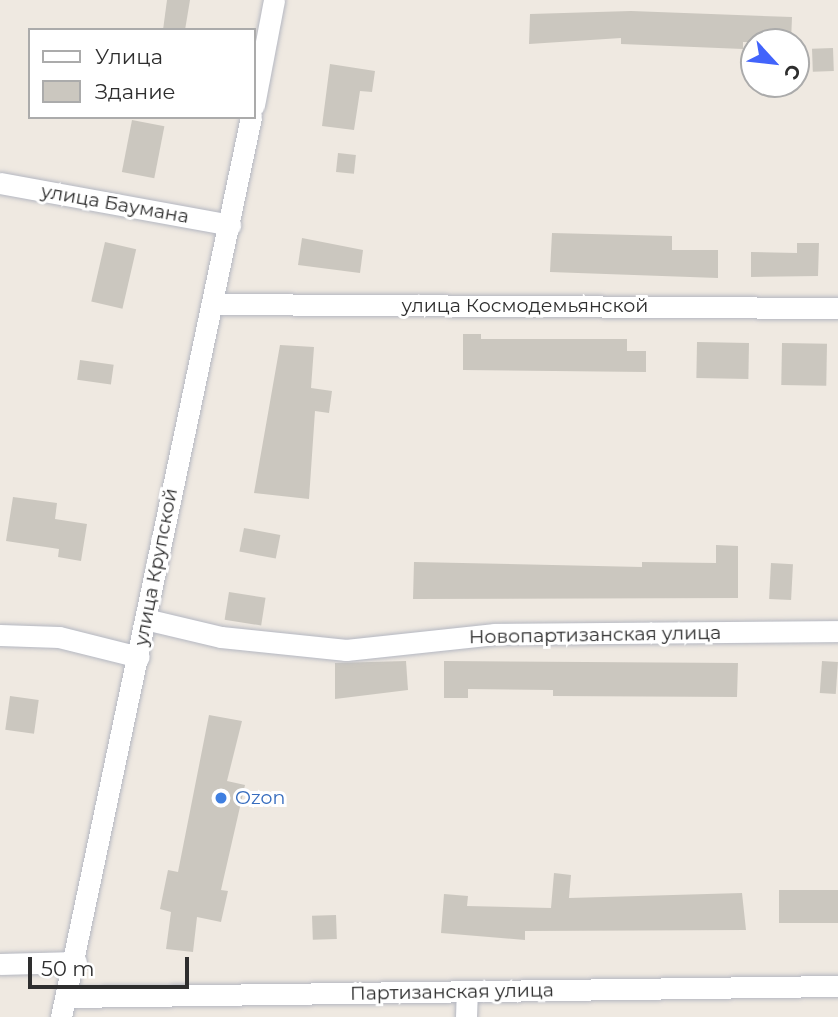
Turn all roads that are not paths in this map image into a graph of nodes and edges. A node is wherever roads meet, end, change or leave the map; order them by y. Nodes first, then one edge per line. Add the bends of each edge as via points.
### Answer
1 (274, 0) edge
2 (256, 94) edge
3 (251, 119) edge
4 (0, 183) edge
5 (230, 225) junction
6 (213, 304) junction
7 (838, 308) edge
8 (145, 619) junction
9 (838, 631) edge
10 (0, 635) edge
11 (139, 657) junction
12 (76, 962) junction
13 (0, 964) edge
14 (838, 986) edge
15 (467, 991) junction
16 (64, 1007) edge
17 (466, 1017) edge

1 - 2 street
3 - 5 street, улица Крупской
4 - 5 street, улица Баумана
5 - 6 street, улица Крупской
6 - 7 street, улица Космодемьянской
6 - 8 street, улица Крупской
8 - 9 street, Новопартизанская улица via 221,637 346,650 495,634
8 - 11 street, улица Крупской
10 - 11 street via 59,637
11 - 12 street, улица Крупской
12 - 13 street
12 - 16 street, улица Крупской
14 - 15 street, Партизанская улица
15 - 16 street, Партизанская улица
15 - 17 street

